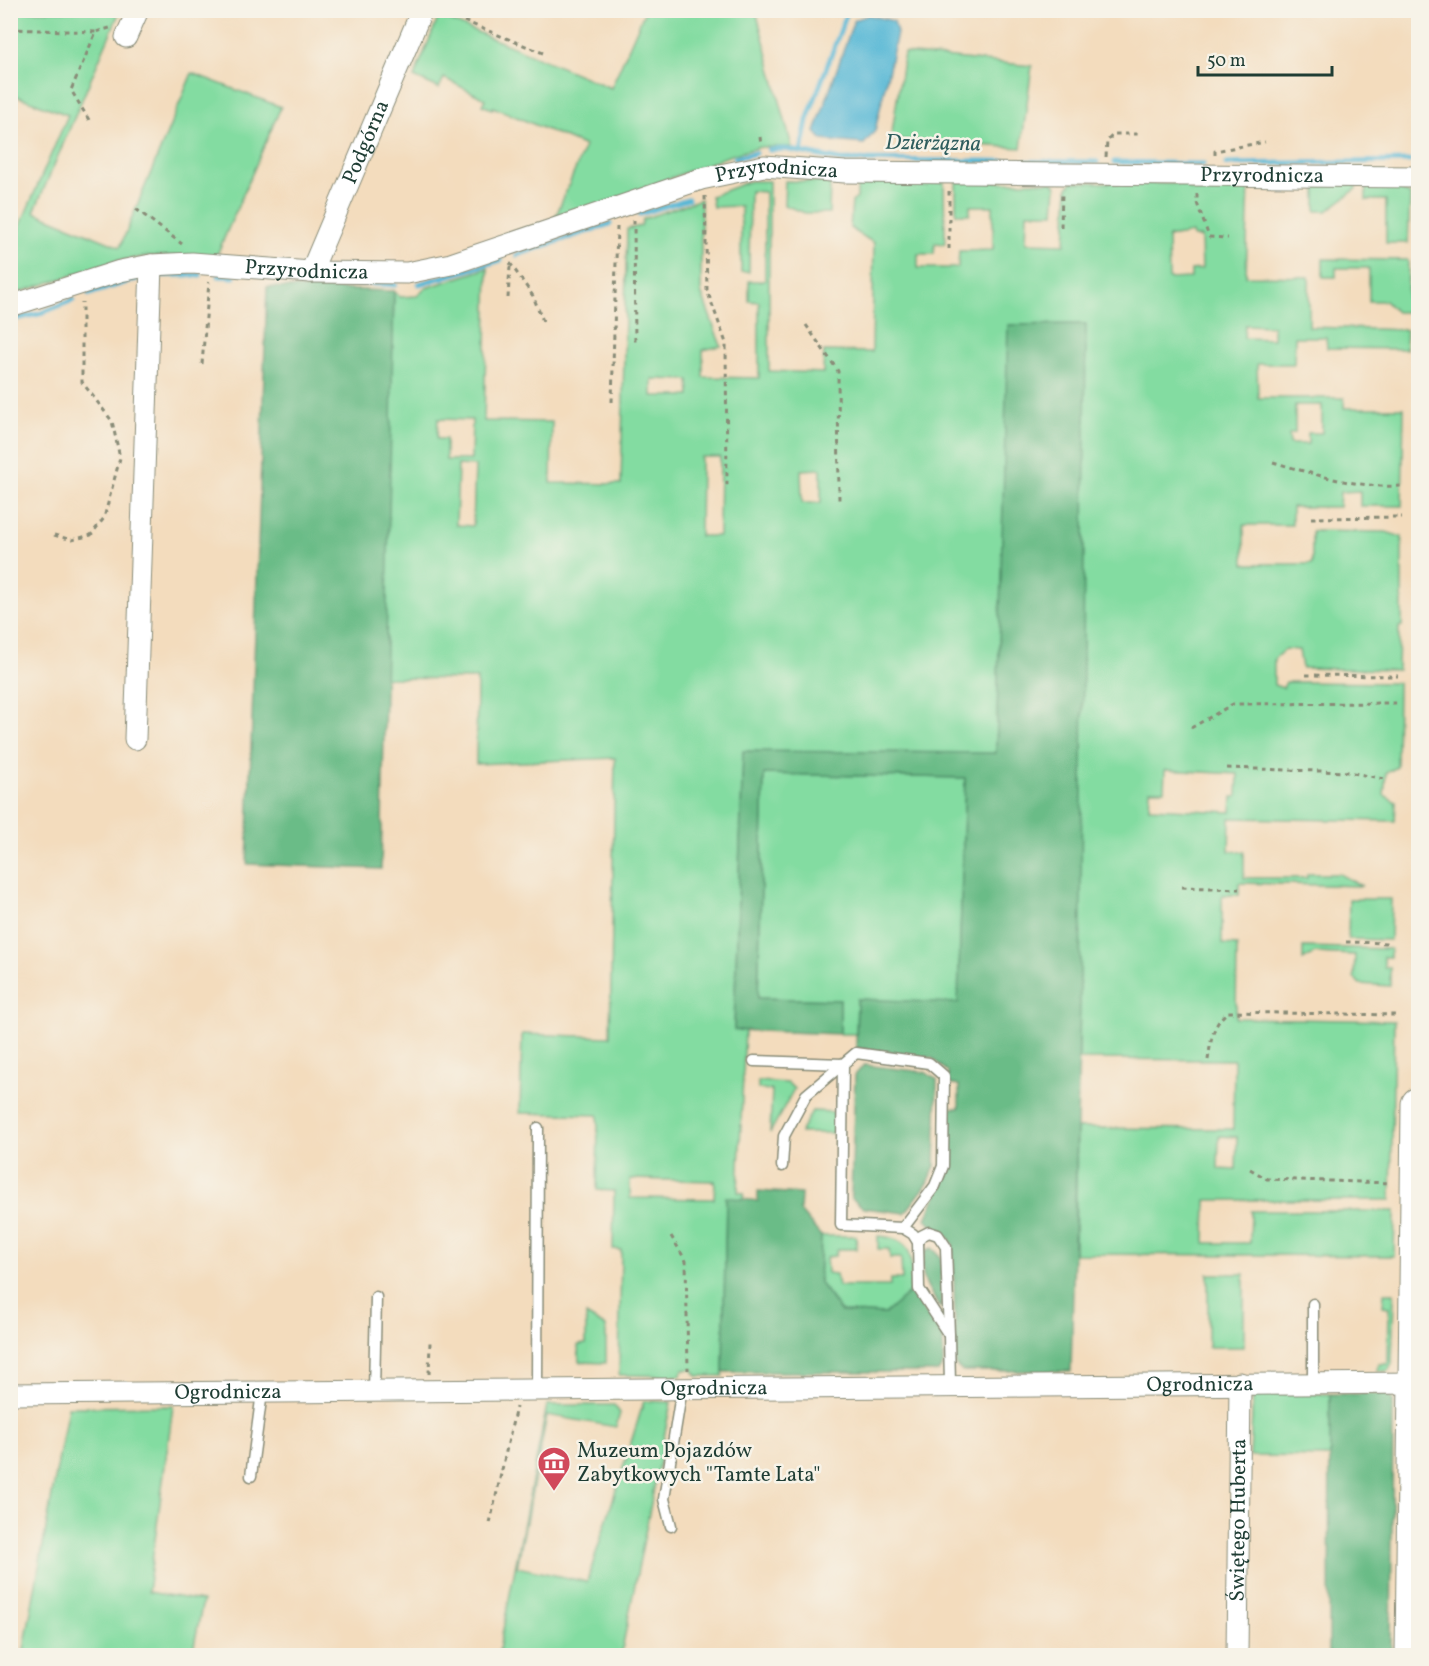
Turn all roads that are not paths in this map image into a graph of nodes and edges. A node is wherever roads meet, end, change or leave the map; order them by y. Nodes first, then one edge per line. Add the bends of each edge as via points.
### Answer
1 (422, 10) edge
2 (1419, 177) edge
3 (151, 265) junction
4 (311, 272) junction
5 (10, 306) edge
6 (135, 740) dead end
7 (754, 1061) dead end
8 (843, 1064) junction
9 (1419, 1104) edge
10 (538, 1128) dead end
11 (782, 1166) dead end
12 (903, 1228) junction
13 (918, 1242) junction
14 (376, 1297) dead end
15 (1312, 1304) dead end
16 (949, 1335) junction
17 (1240, 1383) junction
18 (1313, 1383) junction
19 (1417, 1383) edge
20 (950, 1385) junction
21 (685, 1388) junction
22 (529, 1389) junction
23 (262, 1392) junction
24 (374, 1392) junction
25 (10, 1394) edge
26 (251, 1476) dead end
27 (670, 1526) dead end
28 (1237, 1656) edge
29 (1412, 1656) edge

1 - 4 street, Podgórna
2 - 4 street, Przyrodnicza via 845,172 764,166 701,179 508,255 407,273
3 - 4 street, Przyrodnicza via 201,264
3 - 5 street, Przyrodnicza
3 - 6 street
7 - 8 lane
8 - 11 lane via 806,1095 784,1136
8 - 12 lane via 841,1225
8 - 12 lane via 856,1053 929,1063 944,1076 943,1166 935,1186
9 - 19 main road
10 - 22 lane
12 - 13 lane
13 - 16 lane via 919,1288
13 - 16 lane via 929,1232 938,1235 946,1247
14 - 24 lane
15 - 18 lane
16 - 20 lane
17 - 18 street, Ogrodnicza
17 - 20 street, Ogrodnicza
17 - 28 street, Świętego Huberta
18 - 19 street, Ogrodnicza
19 - 29 main road
20 - 21 street, Ogrodnicza
21 - 22 street, Ogrodnicza
21 - 27 lane via 664,1499
22 - 24 street, Ogrodnicza
23 - 24 street, Ogrodnicza
23 - 25 street, Ogrodnicza
23 - 26 lane

